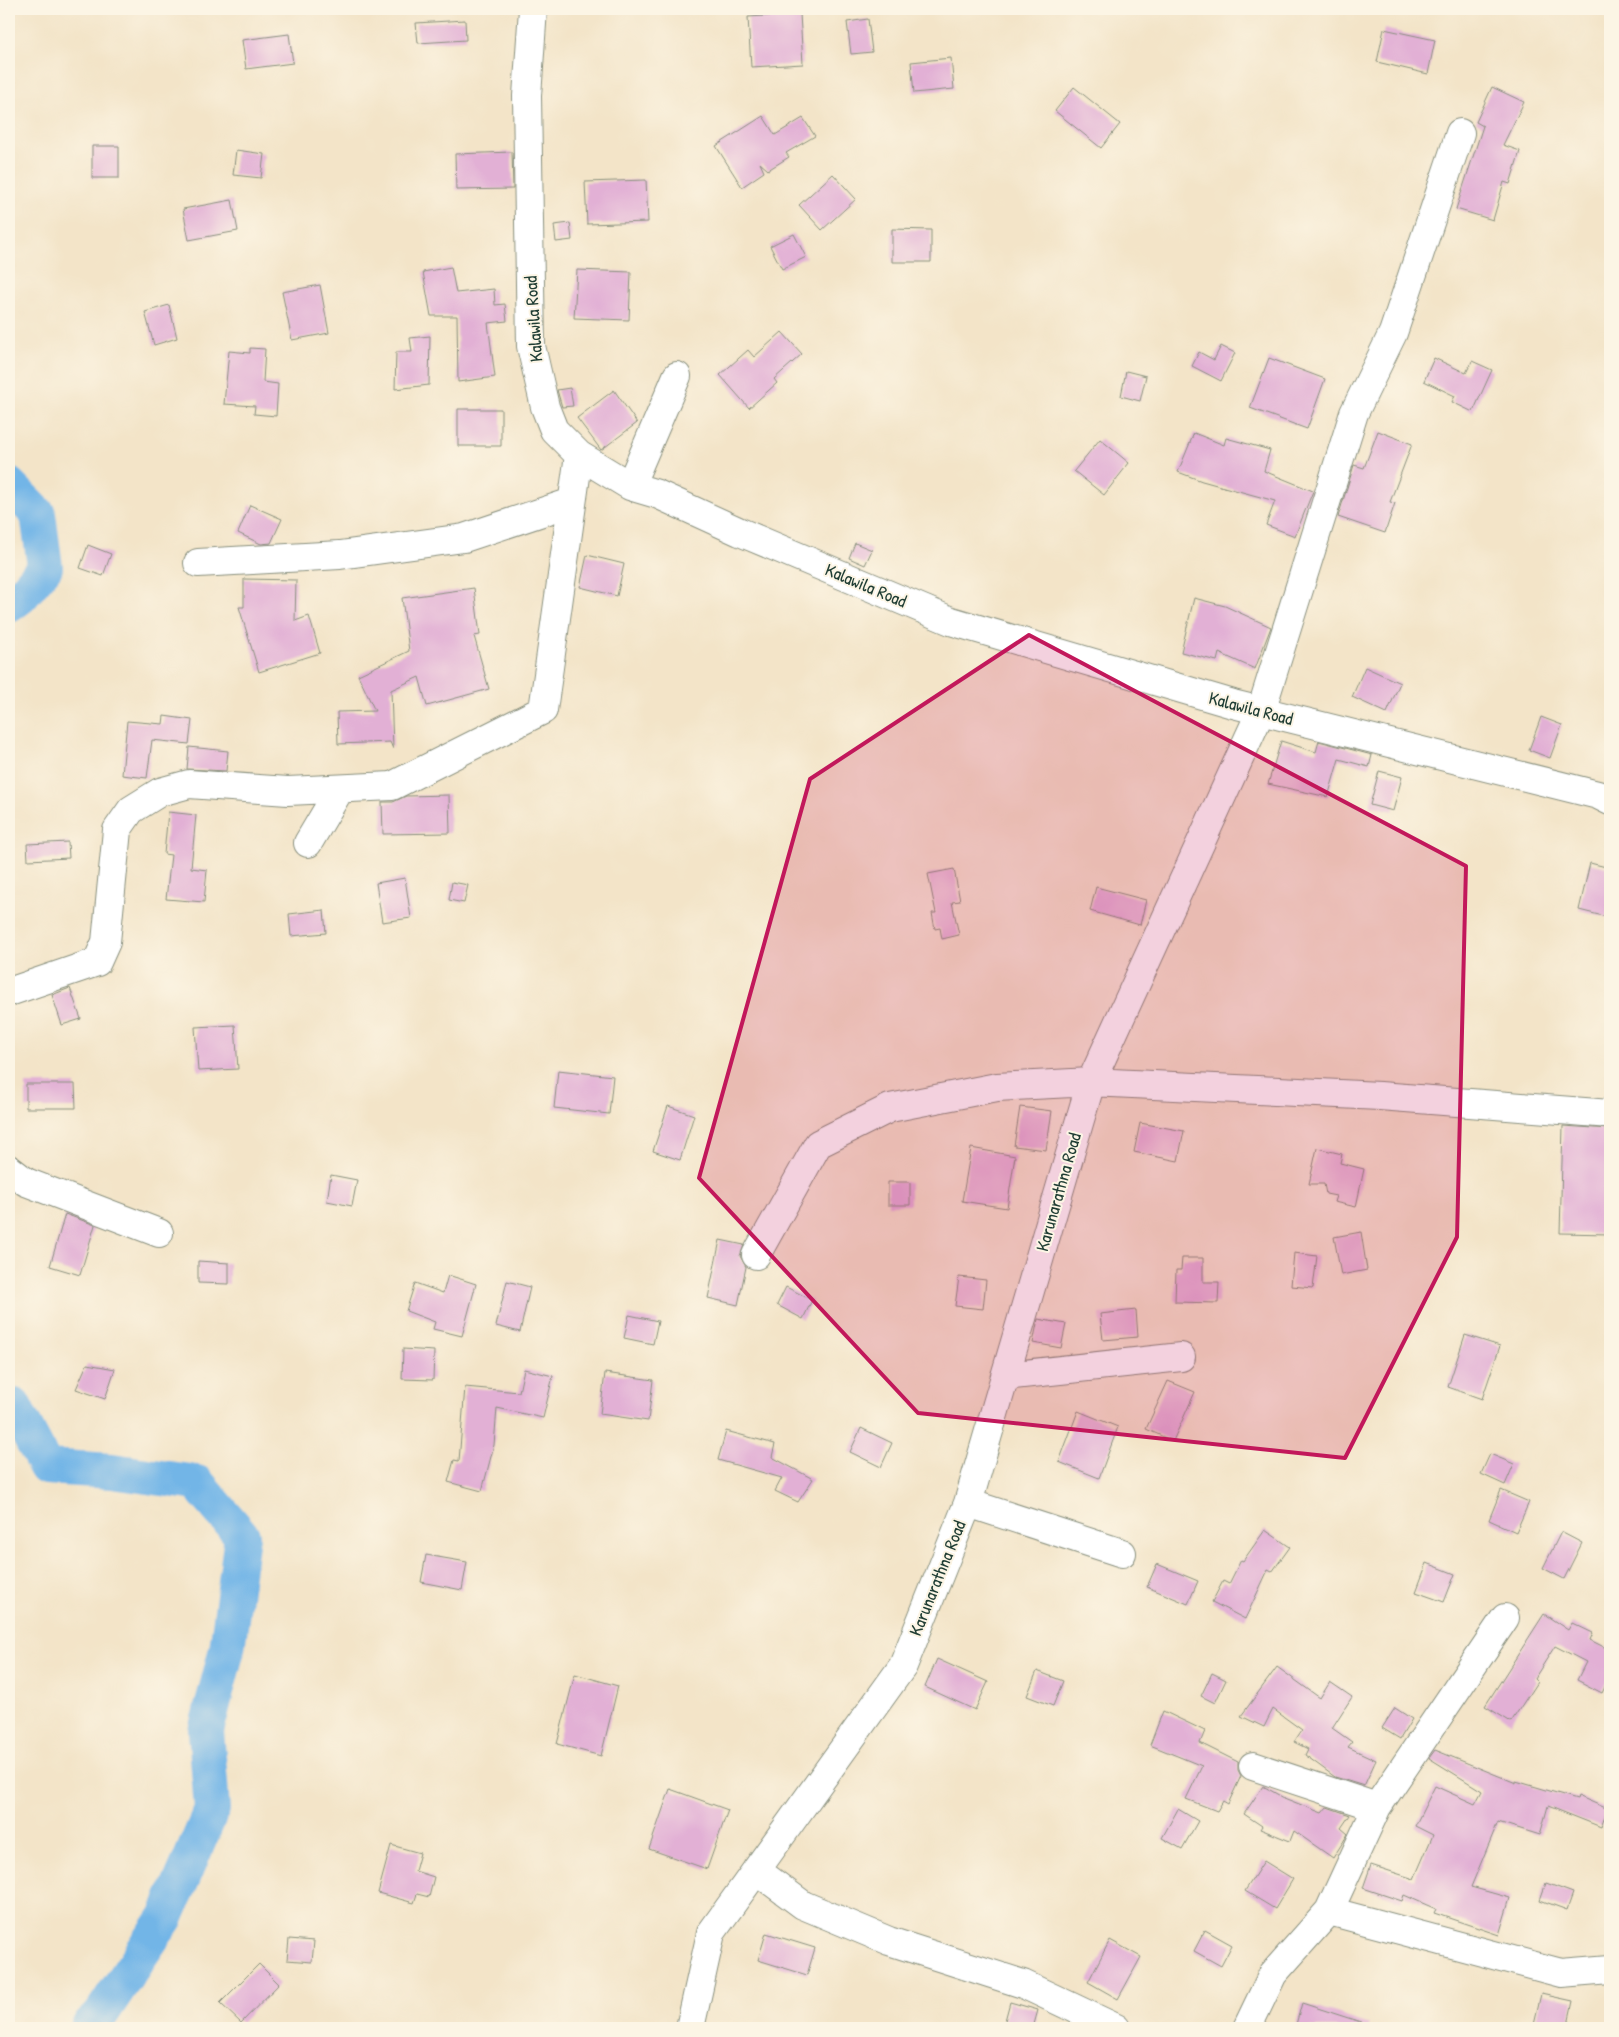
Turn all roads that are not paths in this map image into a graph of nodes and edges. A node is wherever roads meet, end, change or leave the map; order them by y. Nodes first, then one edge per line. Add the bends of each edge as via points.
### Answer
1 (533, 9) edge
2 (1460, 133) dead end
3 (677, 376) dead end
4 (579, 455) junction
5 (630, 486) junction
6 (572, 502) junction
7 (198, 563) dead end
8 (1261, 711) junction
9 (340, 789) junction
10 (1610, 801) edge
11 (308, 844) dead end
12 (9, 992) edge
13 (1091, 1082) junction
14 (1610, 1114) edge
15 (9, 1169) edge
16 (159, 1233) dead end
17 (756, 1255) dead end
18 (1181, 1357) dead end
19 (1005, 1376) junction
20 (968, 1503) junction
21 (1122, 1553) dead end
22 (1505, 1618) dead end
23 (1253, 1766) dead end
24 (1377, 1808) junction
25 (756, 1870) junction
26 (1329, 1911) junction
27 (1610, 1969) edge
28 (690, 2028) edge
29 (1116, 2028) edge
30 (1247, 2028) edge

1 - 4 street, Kalawila Road via 527,96 531,346 545,407 554,430
2 - 8 street, Karunarathna Road via 1393,334 1354,413
3 - 5 street
4 - 5 street, Kalawila Road
4 - 6 street
5 - 8 street, Kalawila Road via 657,494 951,621
6 - 7 street via 464,538 340,555
6 - 9 street via 543,710 392,786
8 - 10 street, Kalawila Road via 1588,792
8 - 13 street, Karunarathna Road
9 - 11 street
9 - 12 street via 288,791 189,784 160,792 131,810 117,830 106,942 97,962
13 - 14 street via 1380,1096
13 - 17 street via 997,1087 890,1108 818,1144
13 - 19 street, Karunarathna Road
15 - 16 street via 26,1182
18 - 19 street
19 - 20 street, Karunarathna Road
20 - 21 street
20 - 25 street, Karunarathna Road via 903,1666
22 - 24 street
23 - 24 street
24 - 26 street
25 - 28 street, Karunarathna Road via 712,1933
25 - 29 street via 803,1905 889,1942 1023,1984
26 - 27 street via 1561,1973
26 - 30 street via 1273,1974

